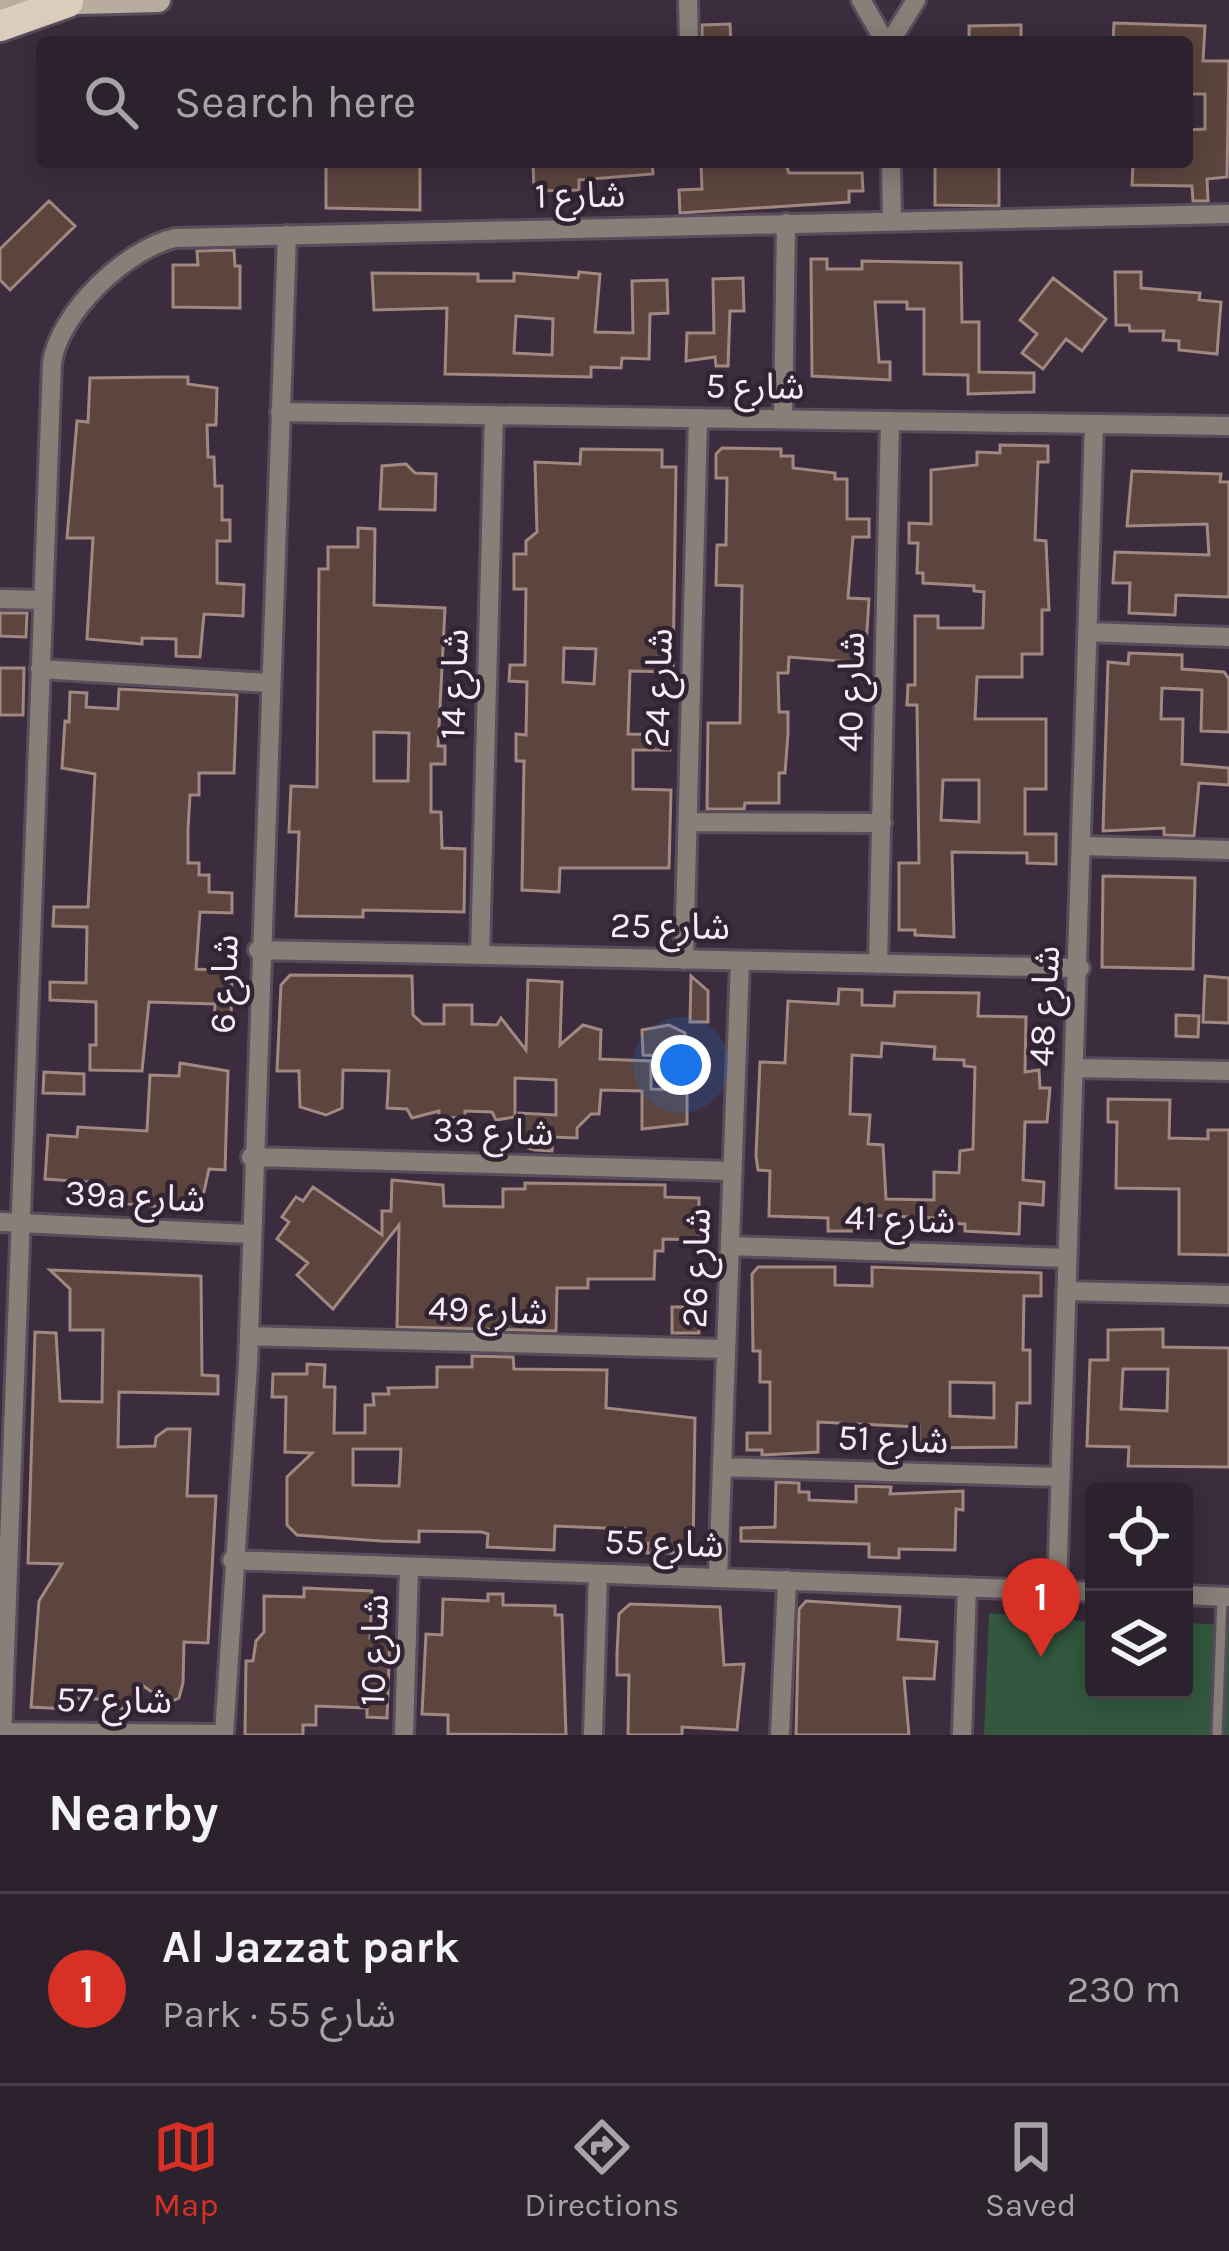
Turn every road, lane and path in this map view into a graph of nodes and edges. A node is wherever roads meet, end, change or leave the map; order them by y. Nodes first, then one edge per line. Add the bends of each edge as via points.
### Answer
1 (158, 0) edge
2 (688, 0) edge
3 (861, 0) edge
4 (916, 0) edge
5 (68, 2) edge
6 (0, 4) edge
7 (0, 26) edge
8 (688, 36) edge
9 (884, 36) edge
10 (892, 36) edge
11 (891, 168) edge
12 (1229, 214) edge
13 (892, 220) junction
14 (786, 223) junction
15 (287, 235) junction
16 (280, 412) junction
17 (494, 415) junction
18 (698, 418) junction
19 (783, 419) junction
20 (890, 422) junction
21 (1094, 424) junction
22 (1229, 426) edge
23 (0, 599) edge
24 (43, 600) junction
25 (1087, 632) junction
26 (1229, 637) edge
27 (40, 669) junction
28 (269, 683) junction
29 (688, 822) junction
30 (882, 824) junction
31 (1083, 846) junction
32 (1229, 850) edge
33 (259, 950) junction
34 (480, 955) junction
35 (684, 960) junction
36 (740, 961) junction
37 (878, 964) junction
38 (1080, 968) junction
39 (1074, 1068) junction
40 (1229, 1071) edge
41 (251, 1157) junction
42 (733, 1171) junction
43 (9, 1223) edge
44 (248, 1234) junction
45 (731, 1246) junction
46 (1067, 1258) junction
47 (1066, 1292) junction
48 (1229, 1295) edge
49 (249, 1336) junction
50 (726, 1349) junction
51 (722, 1467) junction
52 (1061, 1478) junction
53 (232, 1560) junction
54 (409, 1567) junction
55 (598, 1574) junction
56 (718, 1578) junction
57 (787, 1580) junction
58 (967, 1587) junction
59 (1057, 1590) junction
60 (1085, 1592) edge
61 (1193, 1595) edge
62 (1225, 1597) edge
63 (3, 1733) edge
64 (224, 1734) edge
65 (404, 1735) edge
66 (593, 1735) edge
67 (780, 1735) edge
68 (962, 1735) edge
69 (1217, 1735) edge

1 - 5 main road
2 - 8 street
3 - 9 street
4 - 10 street
5 - 6 main road
5 - 7 main road
11 - 13 street
12 - 13 street, شارع 1
13 - 14 street, شارع 1
14 - 15 street, شارع 1
14 - 19 street
15 - 16 street, شارع 6
15 - 24 street, شارع 1 via 164,240 64,322 54,349
16 - 17 street, شارع 5
16 - 28 street, شارع 6
17 - 18 street, شارع 5
17 - 34 street, شارع 14
18 - 19 street, شارع 5
18 - 29 street, شارع 24
19 - 20 street, شارع 5
20 - 21 street, شارع 5
20 - 30 street, شارع 40
21 - 22 street, شارع 5
21 - 25 street, شارع 48
23 - 24 street
24 - 27 street, شارع 1
25 - 26 street
25 - 31 street, شارع 48
27 - 28 street
27 - 43 street, شارع 1
28 - 33 street, شارع 6
29 - 30 street
29 - 35 street, شارع 24
30 - 37 street, شارع 40
31 - 32 street
31 - 38 street, شارع 48
33 - 34 street, شارع 25
33 - 41 street, شارع 6
34 - 35 street, شارع 25
35 - 36 street, شارع 25
36 - 37 street, شارع 25
36 - 42 street, شارع 26
37 - 38 street, شارع 25
38 - 39 street, شارع 48
39 - 40 street
39 - 46 street, شارع 48
41 - 42 street, شارع 33
41 - 44 street, شارع 6
42 - 45 street, شارع 26
43 - 44 street, 39a شارع
43 - 63 street, شارع 1
44 - 49 street, شارع 6
45 - 46 street, شارع 41
45 - 50 street, شارع 26
46 - 47 street, شارع 48
47 - 48 street
47 - 52 street, شارع 48
49 - 50 street, شارع 49
49 - 53 street, شارع 6
50 - 51 street, شارع 26
51 - 52 street, شارع 51
51 - 56 street, شارع 26
52 - 59 street, شارع 48
53 - 54 street, شارع 55
53 - 64 street, شارع 6
54 - 55 street, شارع 55
54 - 65 street, شارع 10
55 - 56 street, شارع 55
55 - 66 street
56 - 57 street, شارع 55
57 - 58 street, شارع 55
57 - 67 street
58 - 59 street, شارع 55
58 - 68 street
59 - 60 street, شارع 55
61 - 62 street
62 - 69 lane
63 - 64 street, شارع 57

